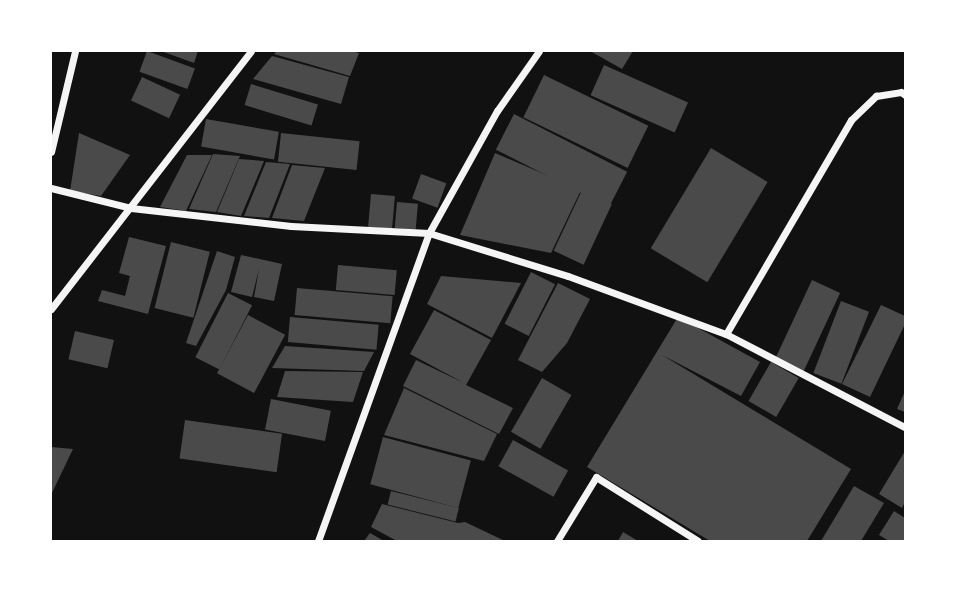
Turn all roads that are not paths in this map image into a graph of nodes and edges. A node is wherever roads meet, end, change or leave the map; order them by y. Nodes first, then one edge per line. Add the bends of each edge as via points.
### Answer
1 (75, 51) edge
2 (251, 51) edge
3 (539, 51) edge
4 (905, 95) edge
5 (51, 152) edge
6 (51, 188) edge
7 (131, 208) junction
8 (429, 233) junction
9 (51, 309) edge
10 (726, 334) junction
11 (905, 427) edge
12 (318, 541) edge
13 (556, 541) edge
14 (698, 541) edge

1 - 5 street
2 - 7 street
3 - 8 street via 497,111
4 - 10 street via 876,96 851,120
6 - 7 street
7 - 8 street via 291,226
7 - 9 street
8 - 10 street via 568,276
8 - 12 street
10 - 11 street
13 - 14 street via 596,477

